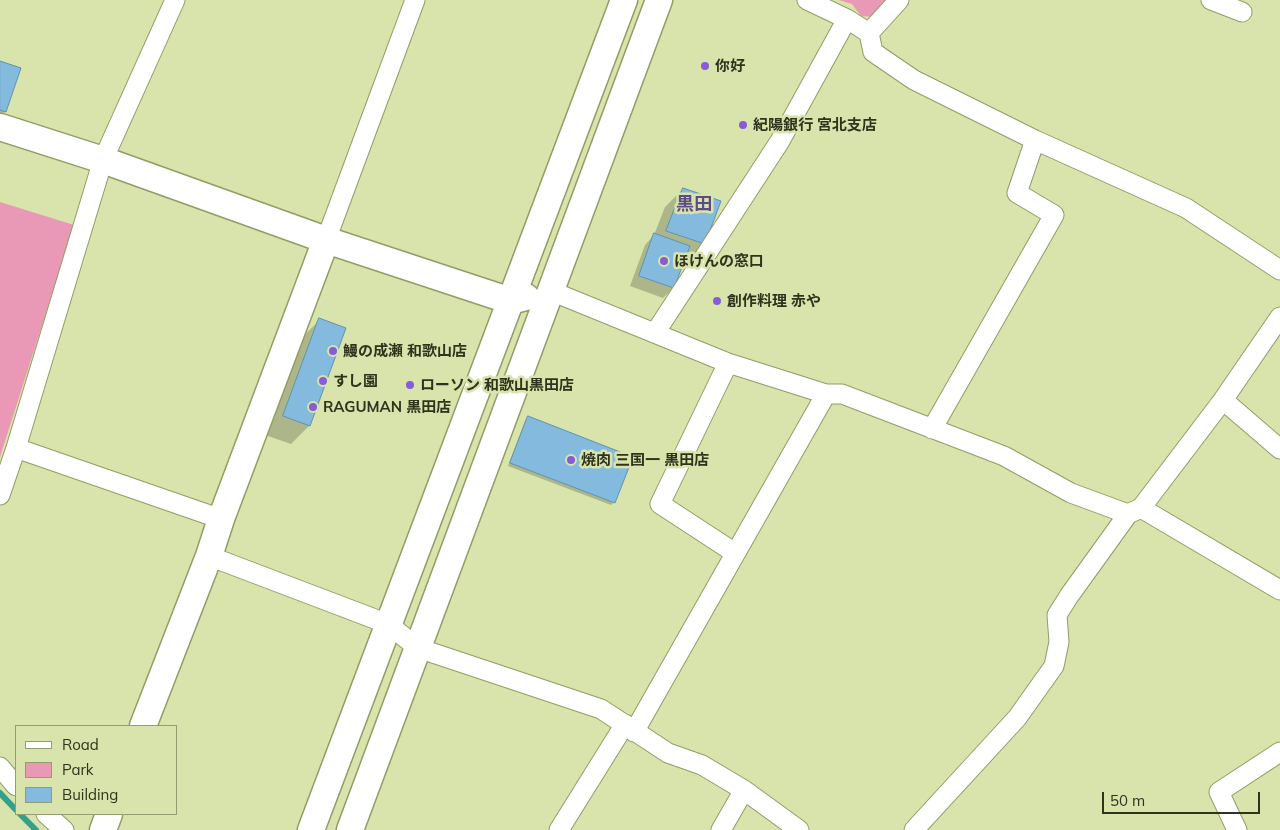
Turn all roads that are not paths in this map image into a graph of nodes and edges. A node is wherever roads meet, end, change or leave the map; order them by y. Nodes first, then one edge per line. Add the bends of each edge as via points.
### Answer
1 (175, 0) edge
2 (415, 0) edge
3 (624, 0) edge
4 (660, 0) edge
5 (899, 0) edge
6 (1211, 0) edge
7 (814, 1) edge
8 (1242, 12) dead end
9 (847, 19) junction
10 (869, 33) junction
11 (0, 127) edge
12 (1035, 140) junction
13 (103, 160) junction
14 (326, 240) junction
15 (1278, 263) edge
16 (551, 291) junction
17 (511, 301) junction
18 (1280, 317) edge
19 (655, 333) junction
20 (728, 363) junction
21 (826, 394) junction
22 (1223, 400) junction
23 (932, 429) junction
24 (16, 448) junction
25 (1280, 449) edge
26 (0, 496) edge
27 (1134, 511) junction
28 (220, 520) junction
29 (735, 553) junction
30 (209, 556) junction
31 (1280, 590) edge
32 (388, 624) junction
33 (418, 648) junction
34 (143, 725) edge
35 (630, 728) junction
36 (1280, 752) edge
37 (0, 767) edge
38 (15, 785) edge
39 (744, 790) junction
40 (47, 815) edge
41 (109, 815) edge
42 (64, 830) edge
43 (103, 830) edge
44 (310, 830) edge
45 (350, 830) edge
46 (558, 830) edge
47 (721, 830) edge
48 (798, 830) edge
49 (914, 830) edge
50 (1237, 830) edge

1 - 13 street
2 - 14 street
3 - 17 street
4 - 16 street
5 - 10 street
6 - 8 street
7 - 9 street
9 - 10 street
9 - 19 street via 780,141
10 - 12 street via 872,52 914,80
11 - 13 street
12 - 15 street via 1186,208
12 - 23 street via 1017,193 1054,215
13 - 14 street
13 - 24 street
14 - 17 street
14 - 28 street
16 - 17 street
16 - 19 street
16 - 33 street
17 - 32 street
18 - 22 street
19 - 20 street
20 - 21 street
20 - 29 street via 660,504
21 - 23 street via 842,394
21 - 29 street
22 - 25 street
22 - 27 street
23 - 27 street via 1004,456 1071,493
24 - 26 street
24 - 28 street
27 - 31 street
27 - 49 street via 1057,615 1059,642 1054,666 1017,718
28 - 30 street
29 - 35 street
30 - 32 street
30 - 34 street
32 - 33 street
32 - 44 street
33 - 35 street via 601,708
33 - 45 street
35 - 39 street via 668,753 702,765
35 - 46 street
36 - 50 street via 1219,792
37 - 38 street
39 - 47 street
39 - 48 street
40 - 42 street
41 - 43 street

